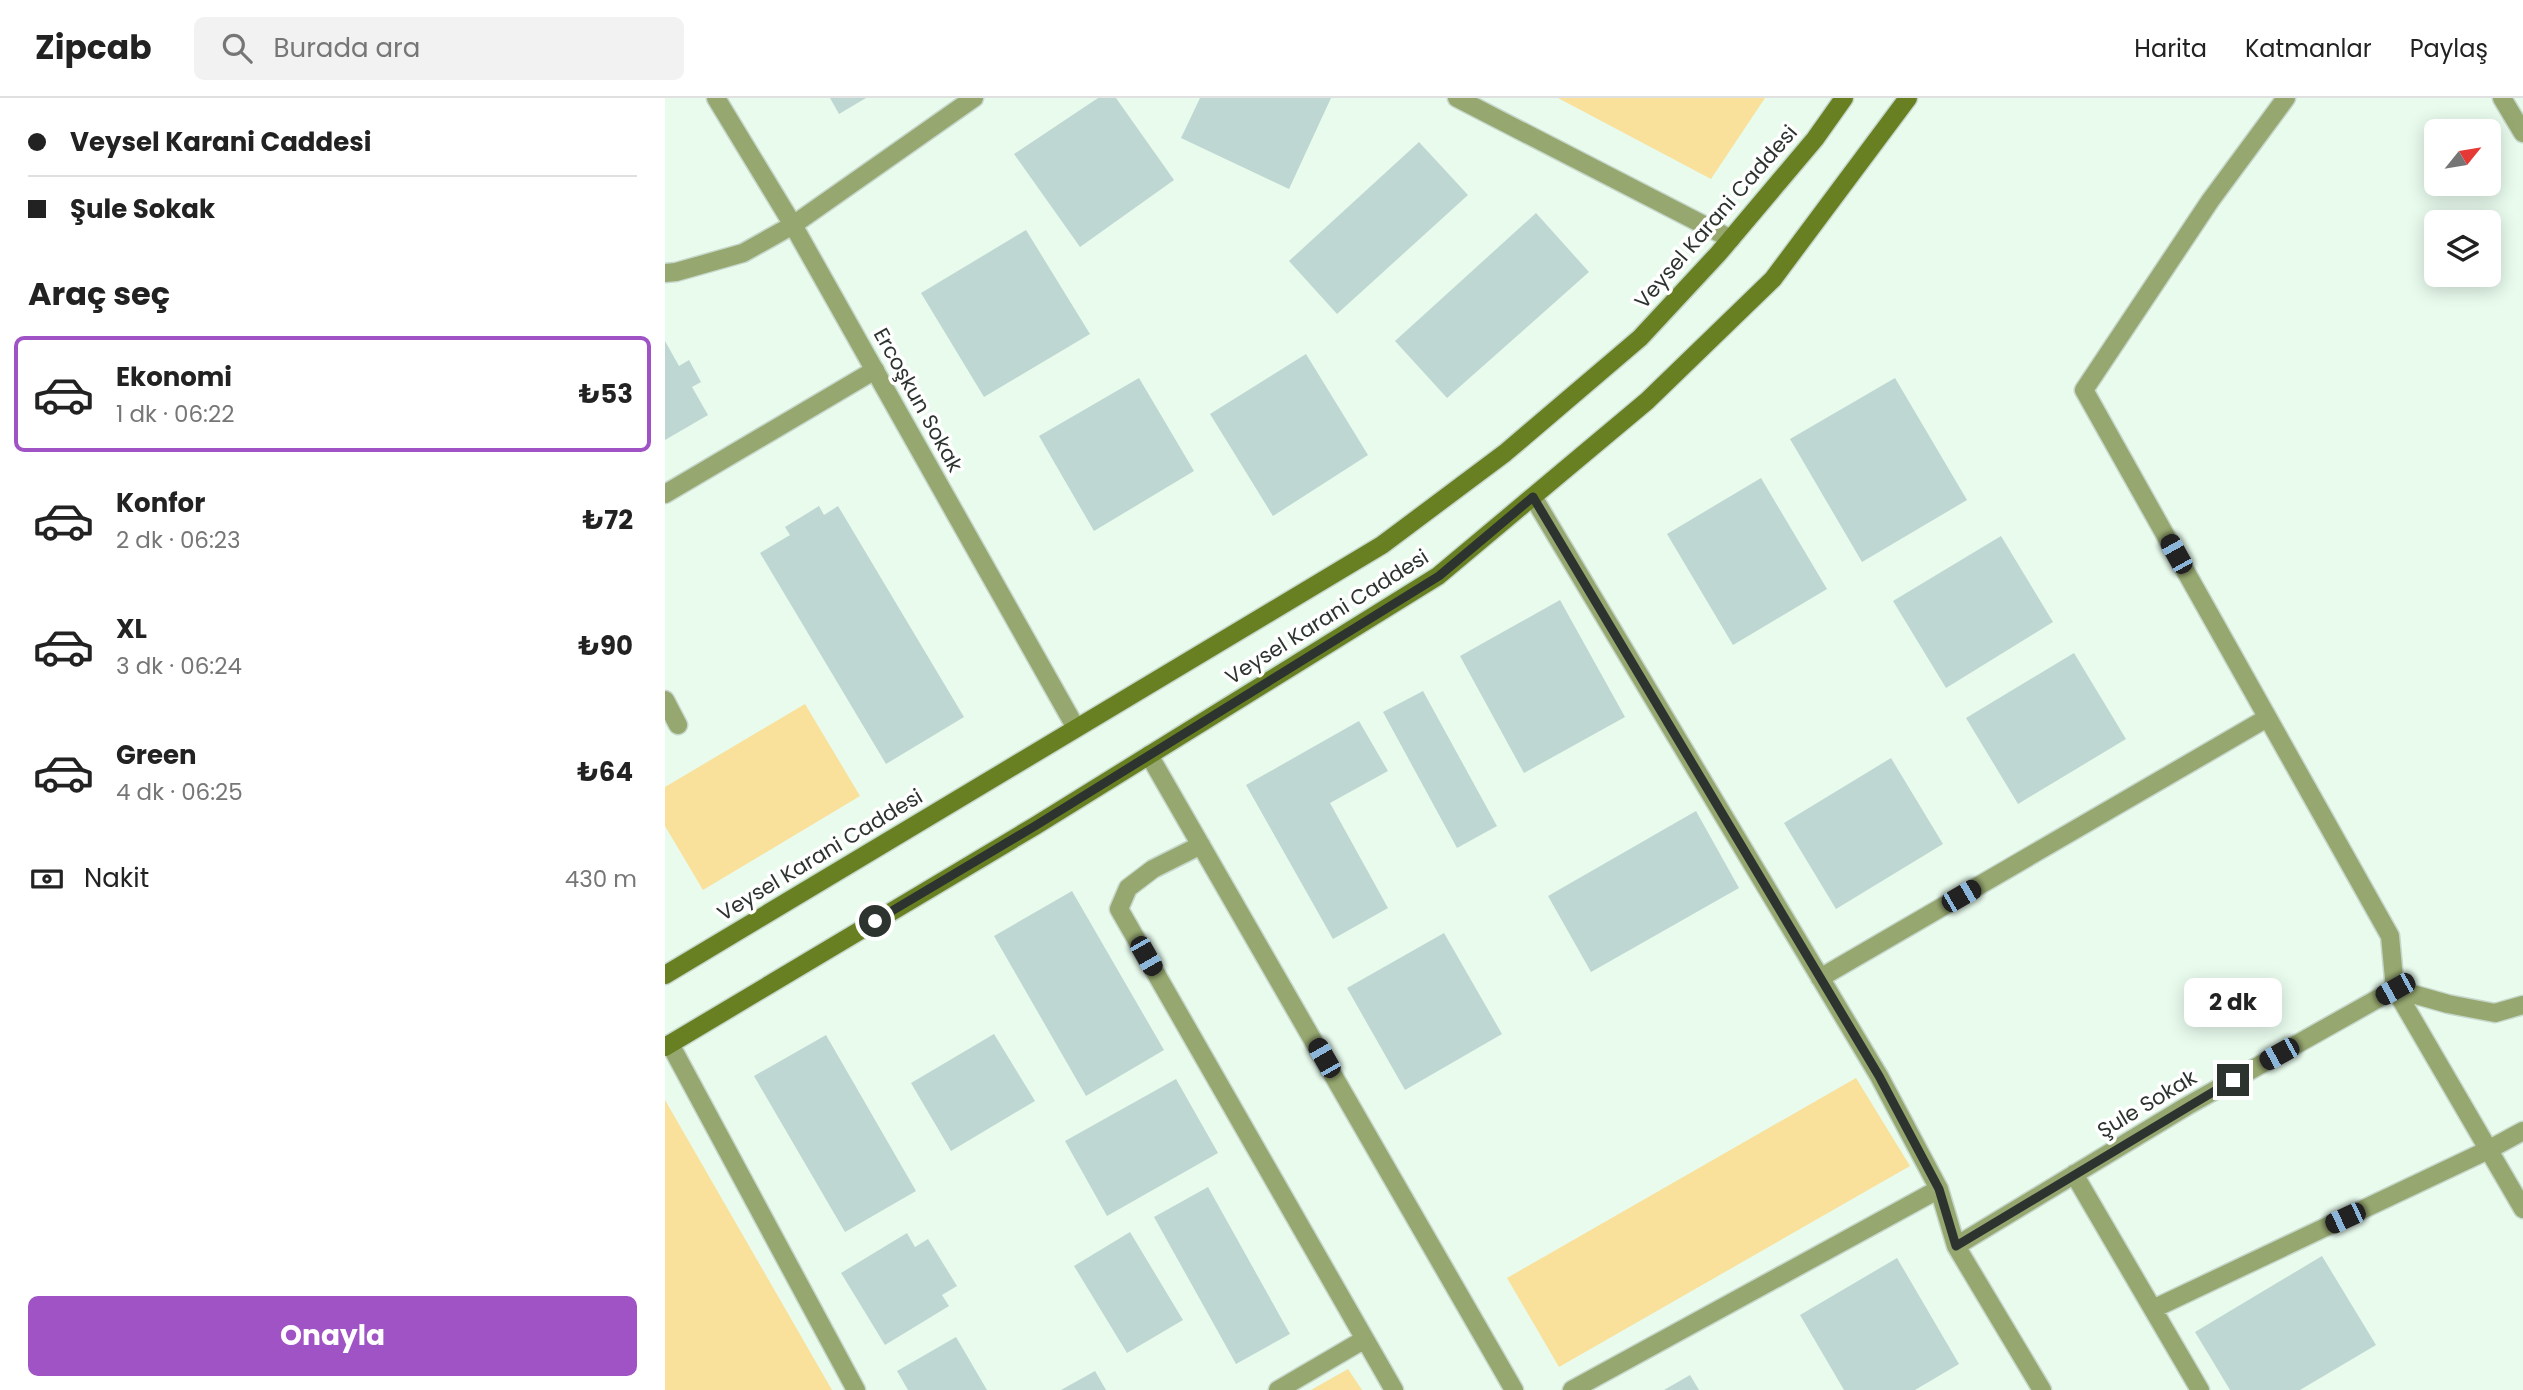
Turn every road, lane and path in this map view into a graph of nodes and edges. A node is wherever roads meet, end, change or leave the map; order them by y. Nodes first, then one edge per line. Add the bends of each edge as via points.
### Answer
1 (716, 98) edge
2 (974, 98) edge
3 (1457, 98) edge
4 (1844, 98) edge
5 (1908, 98) edge
6 (2286, 98) edge
7 (2502, 98) edge
8 (2523, 133) edge
9 (793, 225) junction
10 (1731, 239) junction
11 (665, 273) edge
12 (875, 370) junction
13 (665, 494) edge
14 (1533, 497) junction
15 (665, 700) edge
16 (2267, 718) junction
17 (678, 725) dead end
18 (1076, 728) junction
19 (1149, 755) junction
20 (1201, 845) junction
21 (665, 975) edge
22 (1820, 978) junction
23 (2395, 989) junction
24 (2523, 1005) edge
25 (667, 1045) edge
26 (2523, 1130) edge
27 (2489, 1150) junction
28 (2074, 1174) junction
29 (1939, 1189) junction
30 (2523, 1209) edge
31 (1956, 1246) junction
32 (2153, 1309) junction
33 (1365, 1339) junction
34 (856, 1390) edge
35 (1278, 1390) edge
36 (1394, 1390) edge
37 (1514, 1390) edge
38 (1572, 1390) edge
39 (2042, 1390) edge
40 (2200, 1390) edge

1 - 9 street, Ercoşkun Sokak
2 - 9 street
3 - 10 street
4 - 10 main road, Veysel Karani Caddesi
5 - 14 main road, Veysel Karani Caddesi via 1773,279 1647,401
6 - 16 street via 2210,201 2084,390
7 - 8 street
9 - 11 street via 743,253
9 - 12 street, Ercoşkun Sokak
10 - 18 main road, Veysel Karani Caddesi via 1640,338 1504,453 1393,536
12 - 13 street
12 - 18 street, Ercoşkun Sokak
14 - 19 main road, Veysel Karani Caddesi via 1439,576
14 - 22 street
15 - 17 street
16 - 22 street
16 - 23 street via 2390,936
18 - 21 main road, Veysel Karani Caddesi
19 - 20 street
19 - 25 main road, Veysel Karani Caddesi
20 - 33 street via 1153,869 1128,888 1119,909
20 - 37 street
22 - 29 street
23 - 24 street via 2495,1013
23 - 27 street
23 - 28 street, Şule Sokak
25 - 34 street
26 - 27 street
27 - 30 street
27 - 32 street
28 - 31 street, Şule Sokak
28 - 32 street
29 - 31 street
29 - 38 street
31 - 39 street
32 - 40 street
33 - 35 street
33 - 36 street

